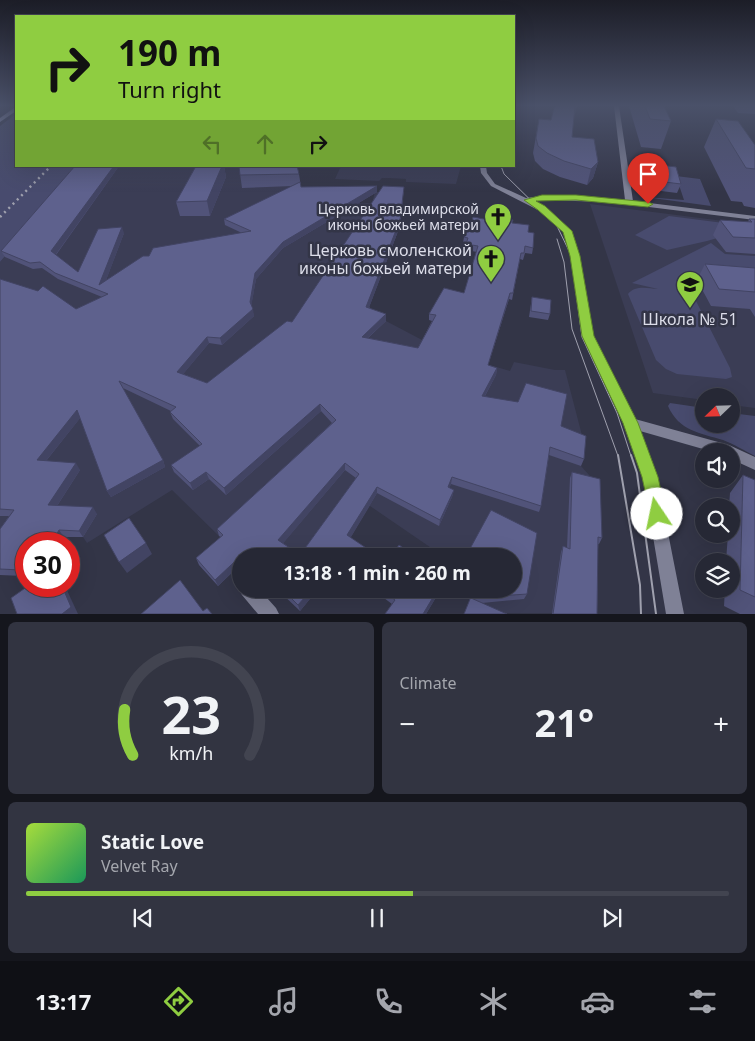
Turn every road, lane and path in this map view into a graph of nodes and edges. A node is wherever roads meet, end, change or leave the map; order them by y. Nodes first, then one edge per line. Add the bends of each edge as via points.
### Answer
1 (620, 135) edge
2 (484, 167) edge
3 (528, 200) junction
4 (629, 202) junction
5 (755, 218) edge
6 (630, 423) junction
7 (699, 443) edge
8 (740, 457) edge
9 (755, 464) edge
10 (256, 598) edge
11 (270, 614) edge
12 (675, 614) edge

1 - 4 street
2 - 3 street via 492,185
3 - 4 street via 576,198
3 - 6 street via 567,231 575,256 588,336
4 - 5 street
6 - 7 street
6 - 12 street via 650,477
8 - 9 street
10 - 11 street

